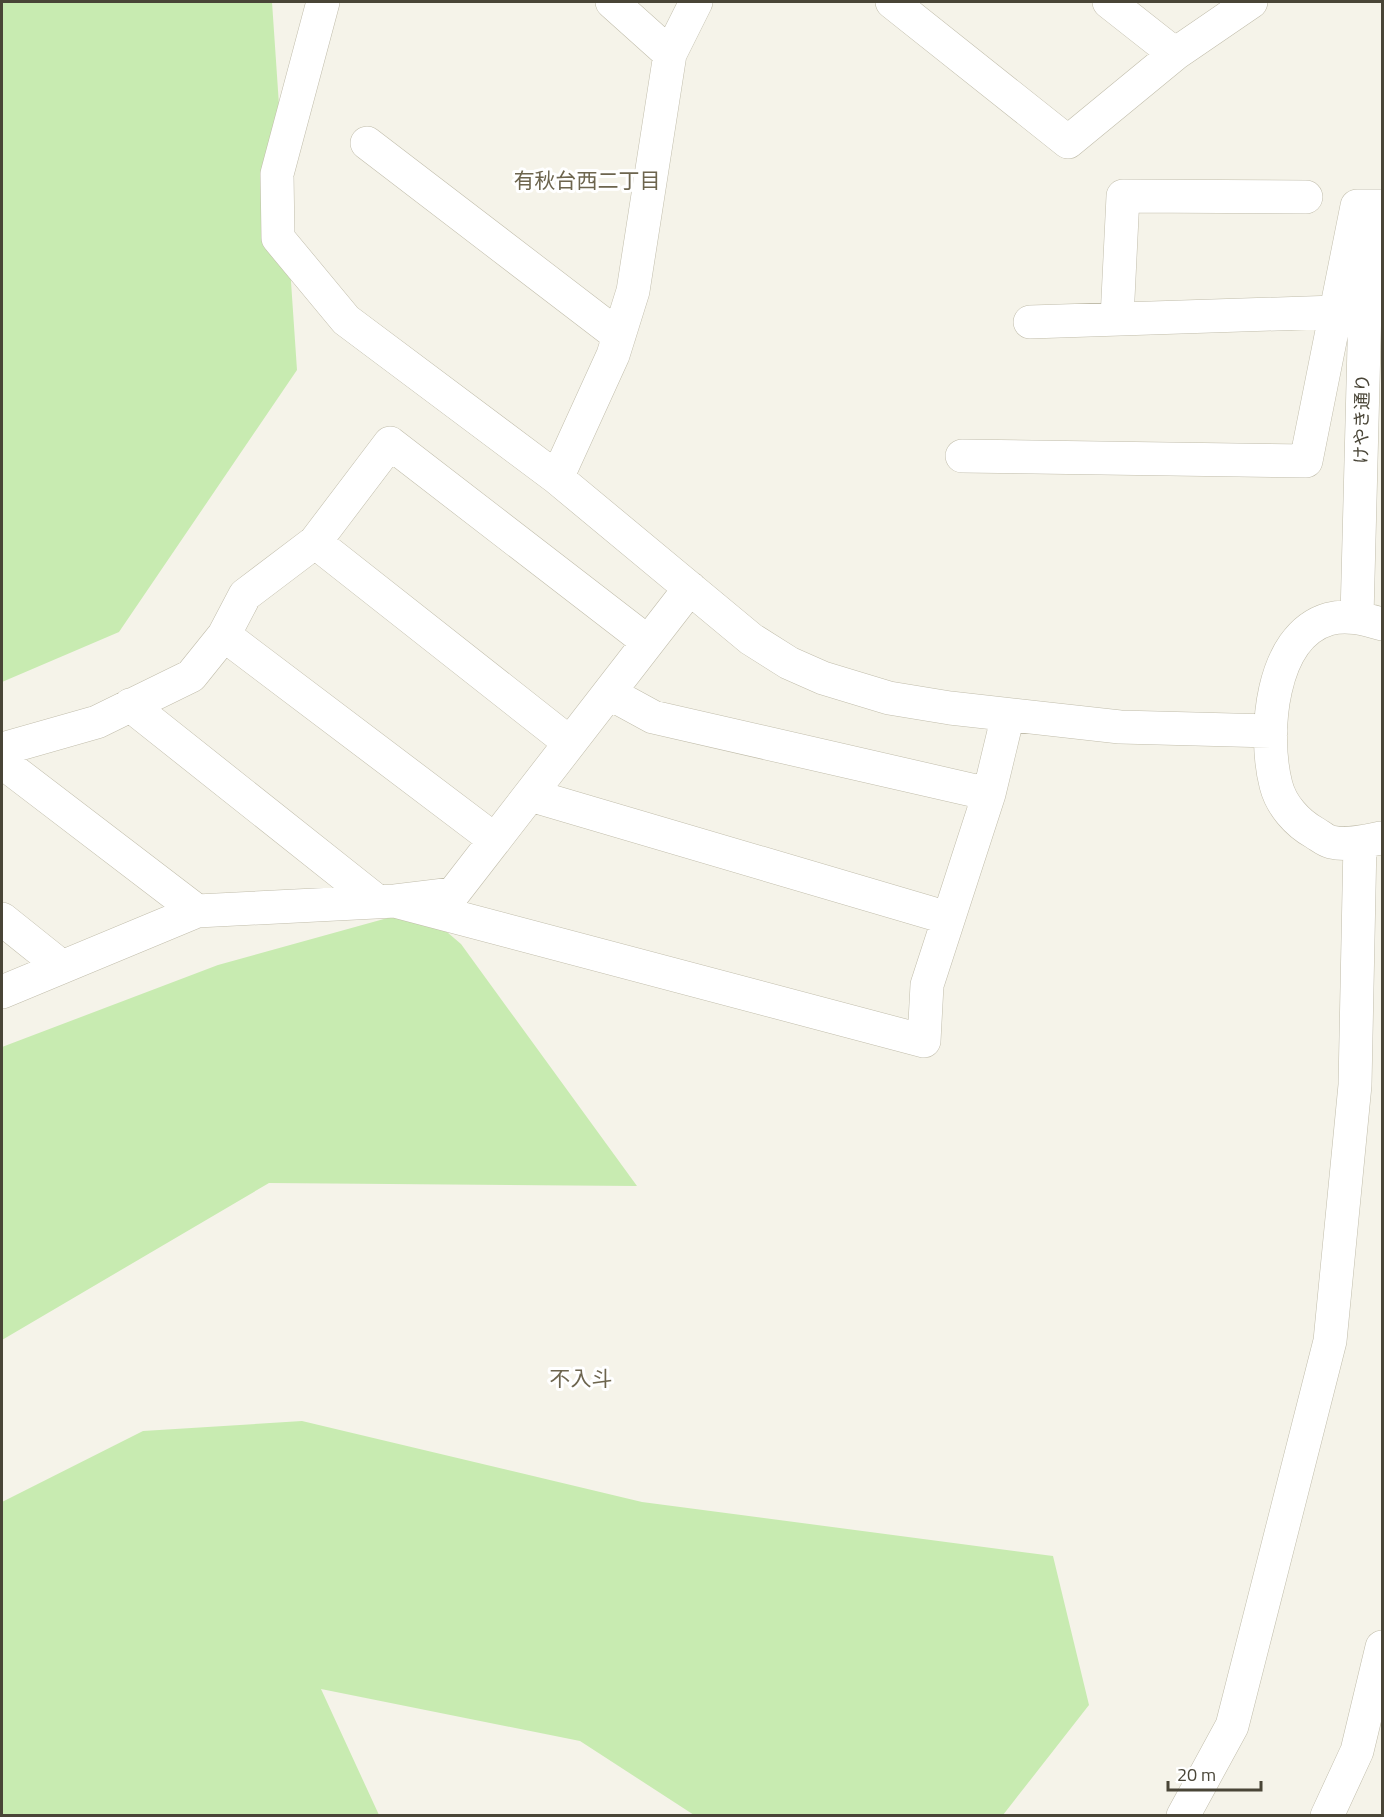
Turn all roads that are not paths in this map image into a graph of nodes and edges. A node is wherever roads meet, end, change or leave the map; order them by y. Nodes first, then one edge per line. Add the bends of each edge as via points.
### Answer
1 (323, 2) edge
2 (612, 2) edge
3 (696, 2) edge
4 (892, 2) edge
5 (1109, 2) edge
6 (1251, 2) edge
7 (670, 54) junction
8 (1175, 54) junction
9 (368, 143) dead end
10 (1306, 197) dead end
11 (1383, 206) edge
12 (1383, 223) edge
13 (1336, 312) junction
14 (1117, 319) junction
15 (1030, 322) dead end
16 (619, 336) junction
17 (962, 456) dead end
18 (1372, 461) edge
19 (557, 478) junction
20 (315, 542) junction
21 (690, 588) junction
22 (1370, 620) edge
23 (224, 635) junction
24 (648, 642) junction
25 (609, 693) junction
26 (130, 705) junction
27 (1008, 715) junction
28 (1271, 731) junction
29 (570, 743) junction
30 (2, 749) edge
31 (2, 762) edge
32 (989, 794) junction
33 (530, 795) junction
34 (495, 840) junction
35 (1372, 840) edge
36 (387, 901) junction
37 (197, 911) junction
38 (948, 918) junction
39 (2, 919) edge
40 (62, 968) junction
41 (2, 992) edge
42 (1382, 1648) edge
43 (1183, 1815) edge
44 (1327, 1815) edge

1 - 19 street via 277,174 278,238 346,321
2 - 7 street
3 - 7 street
4 - 8 street via 1068,142
5 - 8 street
6 - 8 street
7 - 16 street via 633,291
9 - 16 street
10 - 14 street via 1123,196
11 - 13 street via 1357,206
12 - 18 street, けやき通り via 1365,306
13 - 14 street
13 - 17 street via 1306,461
14 - 15 street
16 - 19 street
18 - 22 street, けやき通り
19 - 21 street
20 - 23 street via 244,596
20 - 24 street via 390,443
20 - 29 street
21 - 24 street
21 - 27 street via 768,651 822,678 889,698
22 - 28 street via 1329,619 1311,628 1294,644 1277,684
23 - 26 street via 190,676
23 - 34 street
24 - 25 street
25 - 29 street
25 - 32 street via 653,717
26 - 30 street via 97,722
26 - 36 street
27 - 28 street via 1119,727
27 - 32 street
28 - 35 street via 1276,786 1286,808 1330,842
29 - 33 street
31 - 37 street
32 - 38 street
33 - 34 street
33 - 38 street
34 - 36 street via 453,894
35 - 43 street via 1355,1085 1330,1341 1232,1726
36 - 37 street
36 - 38 street via 924,1041 927,985
37 - 40 street
39 - 40 street
40 - 41 street
42 - 44 street via 1358,1751

